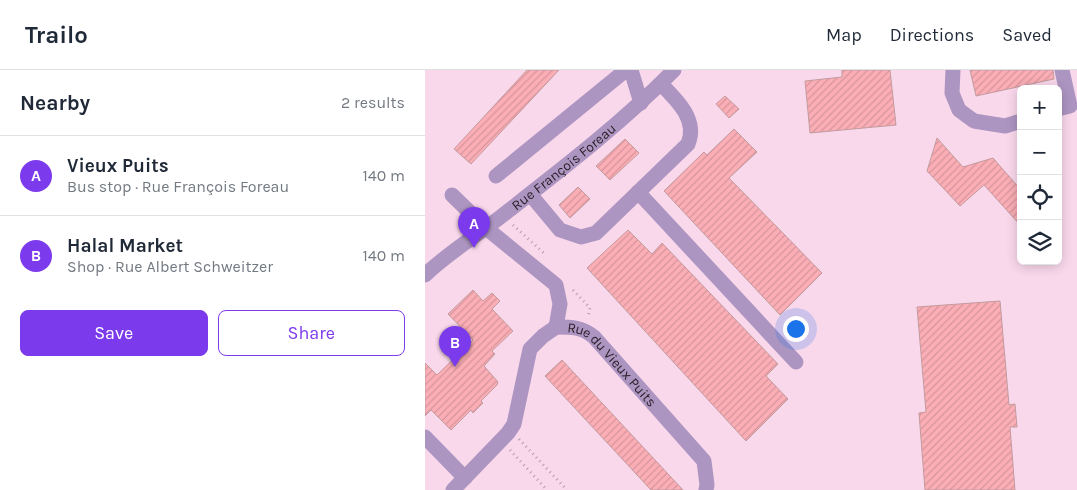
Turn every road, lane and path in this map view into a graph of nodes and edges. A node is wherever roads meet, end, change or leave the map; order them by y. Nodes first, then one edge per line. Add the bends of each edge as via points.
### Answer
1 (625, 70) edge
2 (631, 70) edge
3 (674, 70) edge
4 (953, 70) edge
5 (1062, 70) edge
6 (661, 84) junction
7 (641, 103) junction
8 (1062, 109) edge
9 (1017, 122) edge
10 (496, 176) dead end
11 (638, 192) junction
12 (530, 194) junction
13 (451, 195) dead end
14 (486, 228) junction
15 (425, 275) edge
16 (556, 328) junction
17 (796, 362) dead end
18 (508, 433) junction
19 (425, 437) edge
20 (465, 478) junction
21 (453, 490) edge
22 (547, 490) edge
23 (568, 490) edge
24 (706, 490) edge

1 - 10 street
2 - 7 street
3 - 6 street, Rue François Foreau
4 - 9 street via 952,93 959,110 974,121 1005,126
5 - 8 street via 1070,106
6 - 7 street, Rue François Foreau
6 - 11 street via 679,101 692,135 688,144
7 - 12 street, Rue François Foreau
11 - 12 street via 596,232 581,237 560,230
11 - 17 street
12 - 14 street, Rue François Foreau
13 - 14 street, Rue du Vieux Puits
14 - 15 street, Rue François Foreau
14 - 16 street, Rue du Vieux Puits via 556,285 561,304
16 - 18 street via 531,349 514,424
16 - 24 street, Rue du Vieux Puits via 574,327 585,330 594,338 704,461
18 - 20 street
18 - 22 path via 507,448
18 - 23 path via 519,439
19 - 20 street
20 - 21 street

